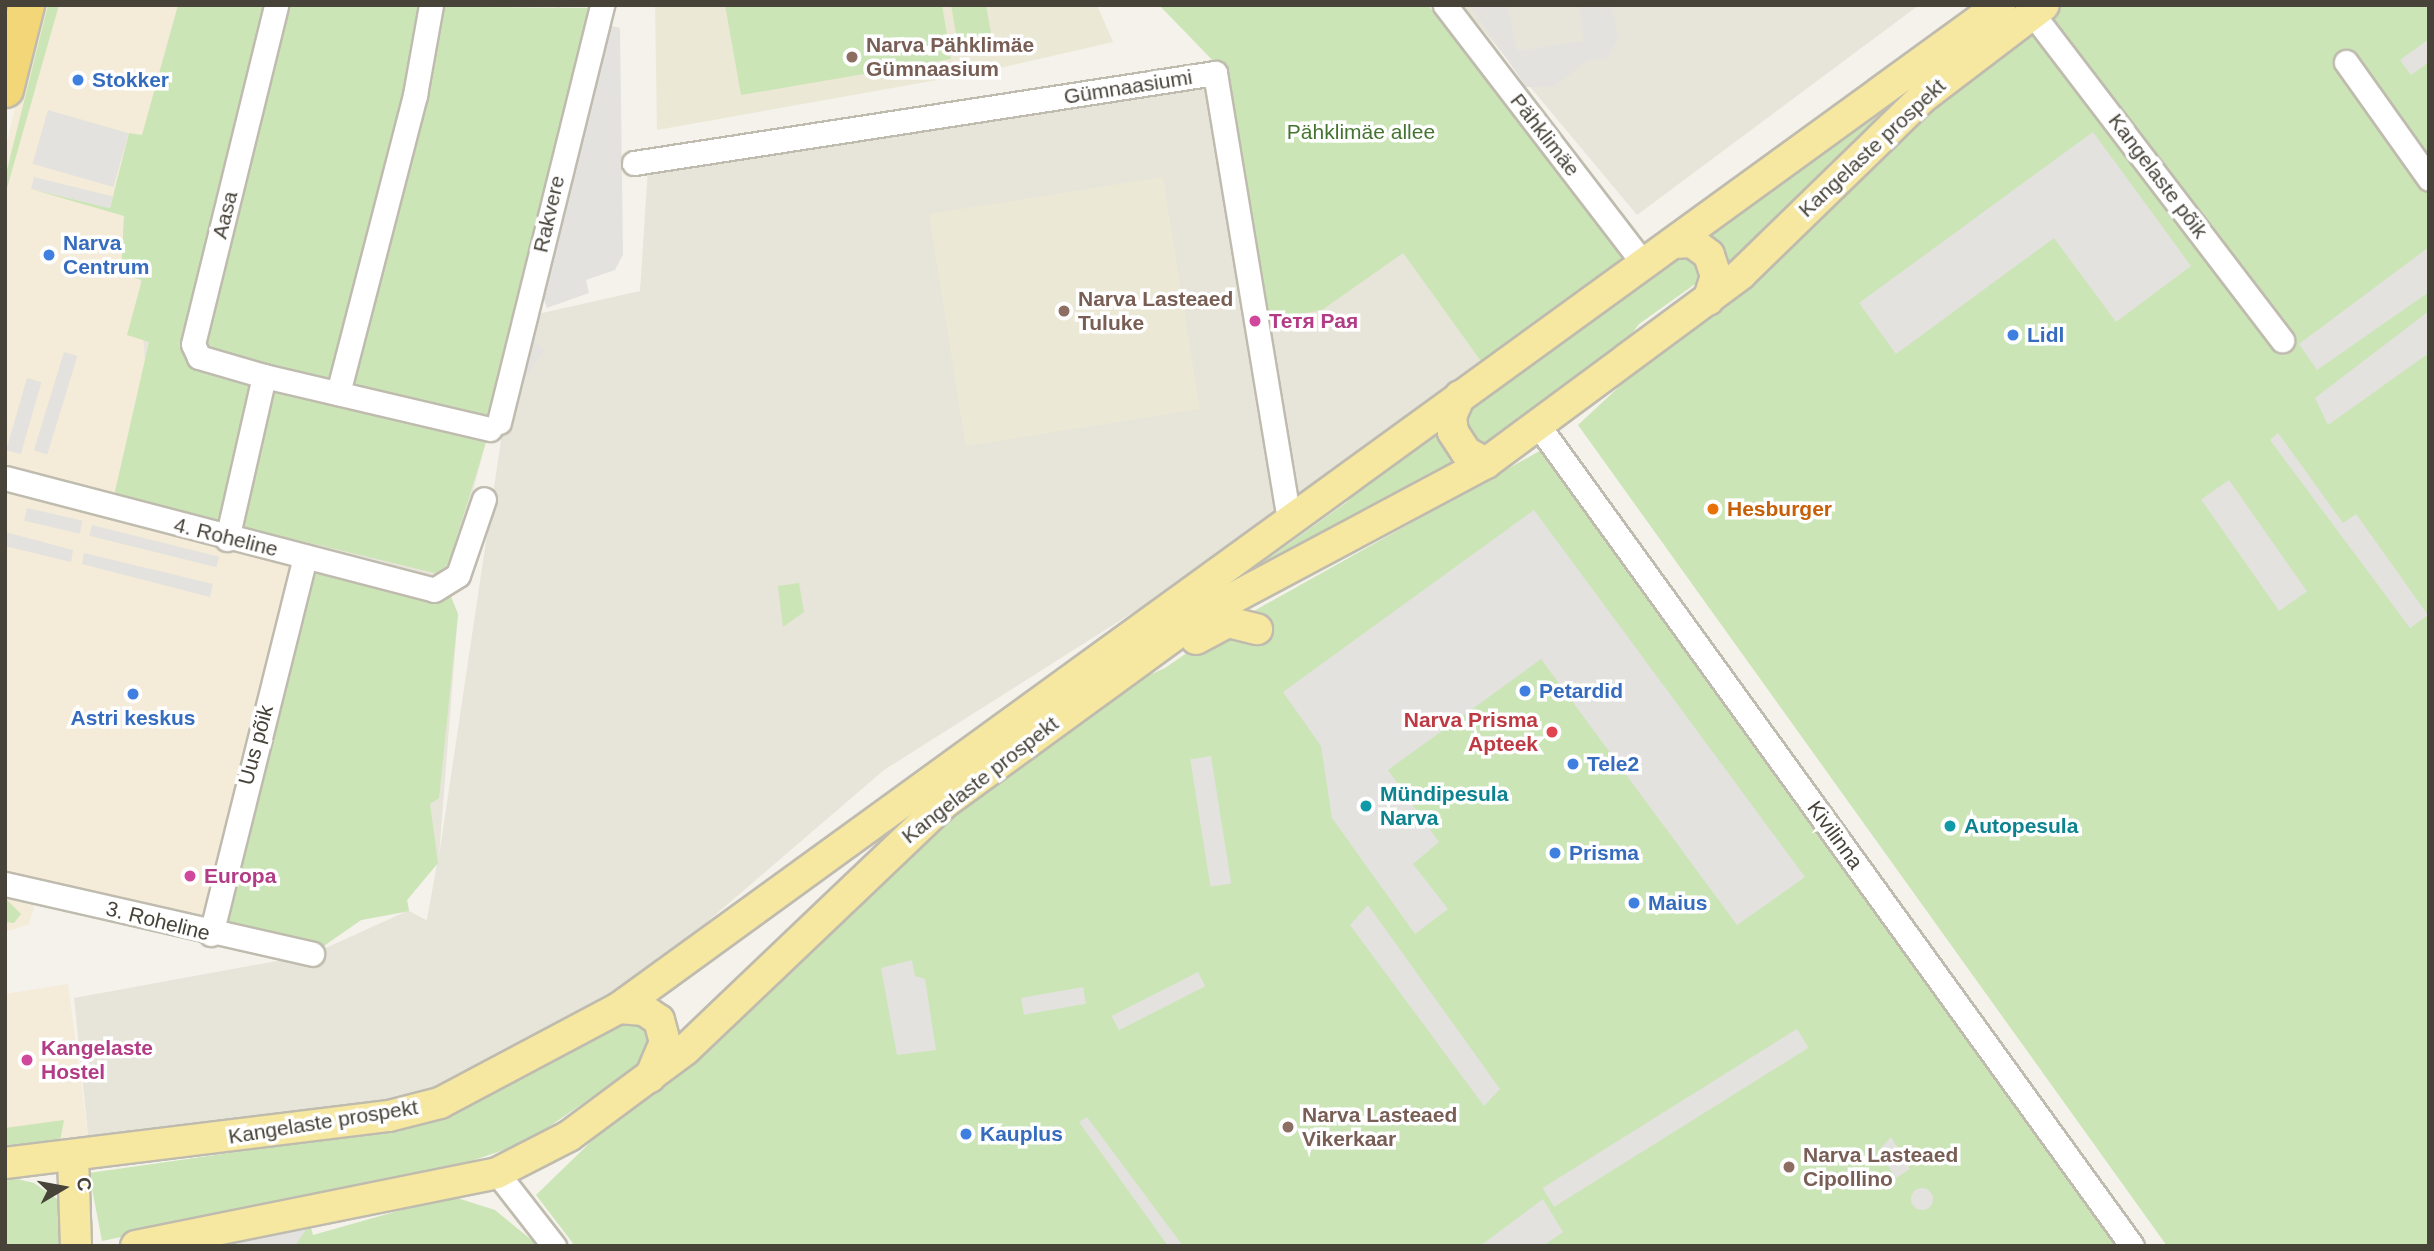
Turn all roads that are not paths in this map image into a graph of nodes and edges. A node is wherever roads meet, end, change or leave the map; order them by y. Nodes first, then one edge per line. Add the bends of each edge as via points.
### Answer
1 (11, 5) edge
2 (26, 5) edge
3 (276, 5) edge
4 (431, 5) edge
5 (601, 5) edge
6 (1445, 5) edge
7 (2000, 5) edge
8 (2038, 9) edge
9 (5, 27) edge
10 (2346, 62) dead end
11 (5, 89) edge
12 (634, 163) dead end
13 (2429, 180) edge
14 (1673, 243) junction
15 (1644, 264) junction
16 (1708, 300) junction
17 (2282, 340) dead end
18 (264, 376) junction
19 (338, 394) junction
20 (1460, 397) junction
21 (1538, 425) junction
22 (494, 426) joint
23 (1486, 463) junction
24 (14, 480) edge
25 (484, 499) dead end
26 (1289, 521) junction
27 (227, 539) junction
28 (305, 557) junction
29 (1227, 567) junction
30 (1238, 595) junction
31 (1257, 629) dead end
32 (1107, 681) junction
33 (5, 884) edge
34 (211, 934) junction
35 (312, 954) dead end
36 (619, 1008) junction
37 (650, 1077) junction
38 (73, 1156) junction
39 (5, 1163) edge
40 (496, 1172) junction
41 (76, 1246) edge
42 (136, 1246) edge
43 (554, 1246) edge
44 (2132, 1246) edge

1 - 9 highway
2 - 11 highway
3 - 18 street, Aasa via 193,344 199,357
4 - 19 street via 415,95
5 - 22 street, Rakvere
6 - 15 street, Pähklimäe
7 - 14 main road, Kangelaste prospekt
8 - 16 main road, Kangelaste prospekt via 1922,98
8 - 17 street, Kangelaste põik
10 - 13 street
12 - 26 street, Gümnaasiumi via 1215,73
14 - 15 main road, Kangelaste prospekt
14 - 16 main road via 1692,242 1709,255 1716,276
15 - 20 main road, Kangelaste prospekt
16 - 21 main road, Kangelaste prospekt
18 - 19 street, Aasa
18 - 27 street
19 - 22 street, Aasa
20 - 23 main road via 1453,432 1466,452
20 - 26 main road, Kangelaste prospekt
21 - 23 main road, Kangelaste prospekt
21 - 44 street, Kivilinna
23 - 30 main road, Kangelaste prospekt
24 - 27 street, 4. Roheline
25 - 28 street, 4. Roheline via 458,575 447,587 433,590
26 - 29 main road, Kangelaste prospekt
27 - 28 street, 4. Roheline
28 - 34 street, Uus põik
29 - 30 main road
29 - 36 main road, Kangelaste prospekt
30 - 32 main road, Kangelaste prospekt
31 - 32 main road via 1228,622
32 - 37 main road, Kangelaste prospekt via 906,836
33 - 34 street, 3. Roheline
34 - 35 street, 3. Roheline
36 - 37 main road via 644,1010 659,1020 665,1042
36 - 38 main road, Kangelaste prospekt via 440,1103 388,1116
37 - 40 main road, Kangelaste prospekt via 569,1136
38 - 39 main road, Kangelaste prospekt
38 - 41 main road
40 - 42 main road, Kangelaste prospekt
40 - 43 street

